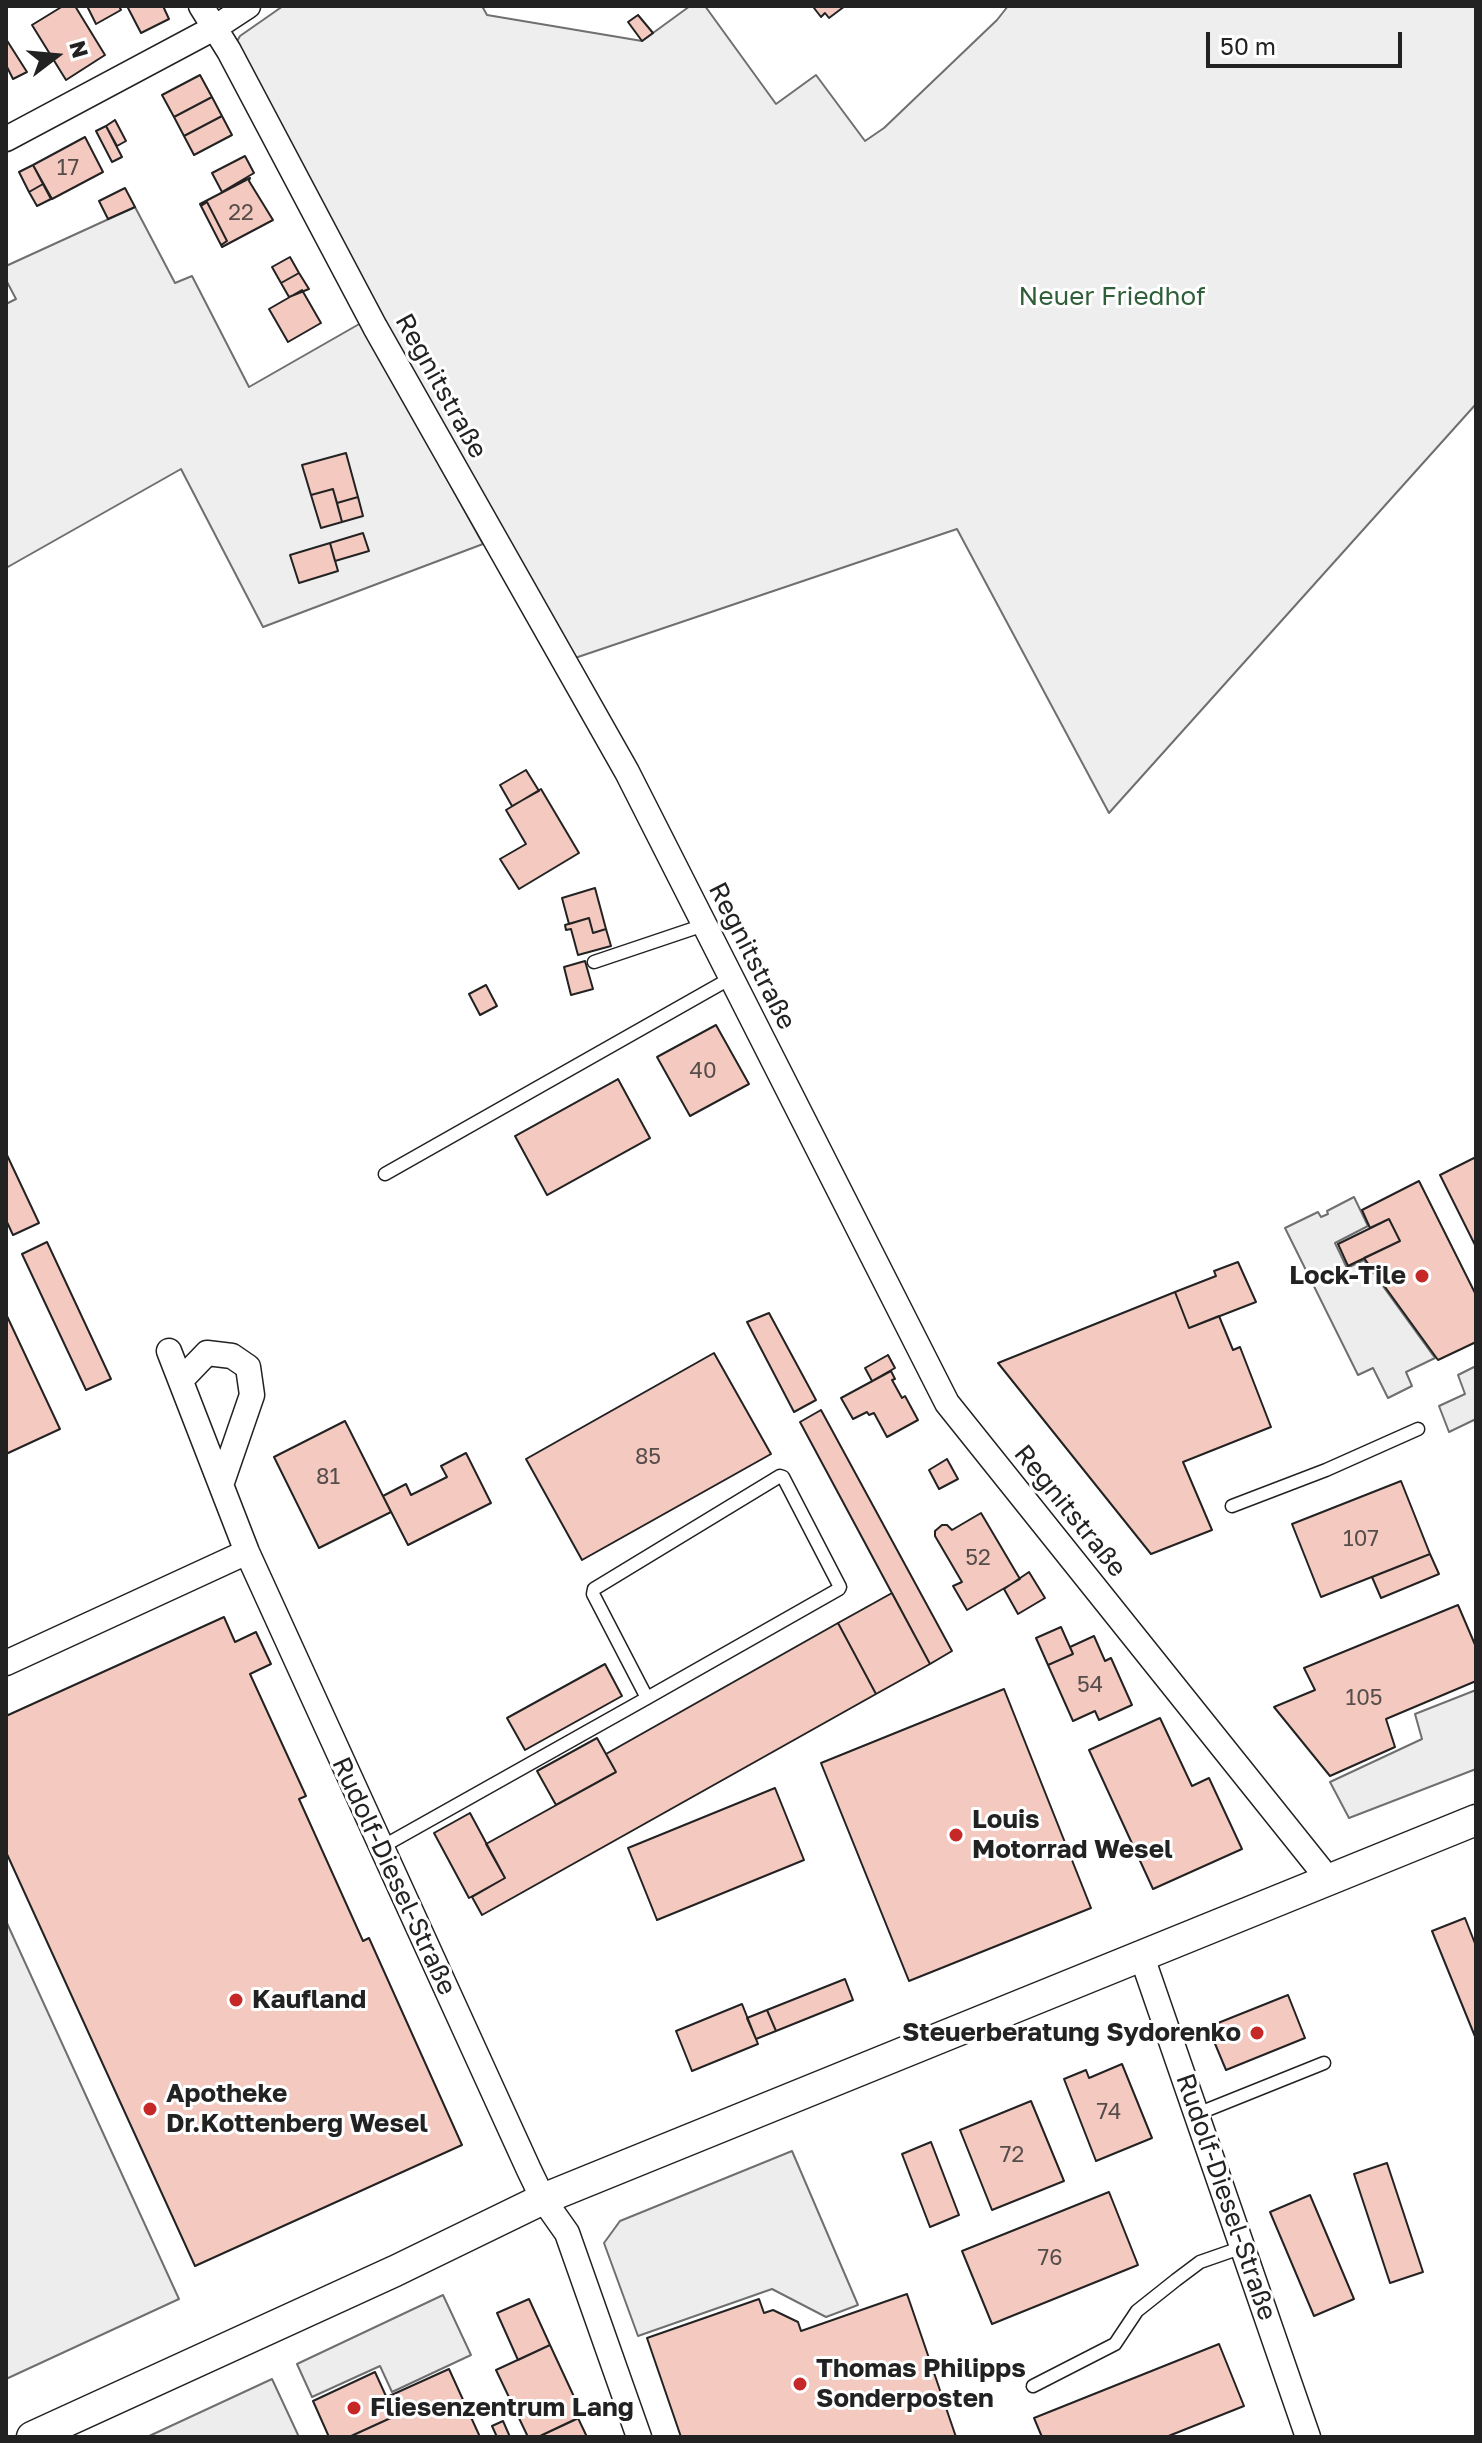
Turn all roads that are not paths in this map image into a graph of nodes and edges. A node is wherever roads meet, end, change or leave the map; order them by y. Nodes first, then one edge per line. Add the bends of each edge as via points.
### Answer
1 (201, 6) edge
2 (248, 6) edge
3 (216, 27) junction
4 (6, 139) edge
5 (704, 925) junction
6 (594, 962) dead end
7 (731, 978) junction
8 (385, 1174) dead end
9 (169, 1351) dead end
10 (182, 1379) junction
11 (1418, 1429) dead end
12 (222, 1482) junction
13 (1232, 1506) dead end
14 (247, 1552) junction
15 (6, 1663) edge
16 (647, 1698) junction
17 (1476, 1820) edge
18 (380, 1848) junction
19 (1329, 1880) junction
20 (1142, 1957) junction
21 (1324, 2063) dead end
22 (1197, 2114) junction
23 (543, 2199) junction
24 (1243, 2247) junction
25 (1033, 2386) dead end
26 (32, 2437) edge
27 (639, 2437) edge
28 (1308, 2437) edge

1 - 3 street, Regnitstraße
2 - 3 street
3 - 4 street
3 - 5 street, Regnitstraße via 375,327 627,772
5 - 6 lane
5 - 7 street, Regnitstraße
7 - 8 lane
7 - 19 street, Regnitstraße via 947,1403
9 - 10 street, Rudolf-Diesel-Straße
10 - 12 street, Rudolf-Diesel-Straße
10 - 12 street via 207,1353 232,1356 248,1367 252,1395
11 - 13 lane
12 - 14 street, Rudolf-Diesel-Straße
14 - 15 street
14 - 18 street, Rudolf-Diesel-Straße
16 - 16 lane via 840,1587 783,1477 594,1589
16 - 18 lane
17 - 19 street
18 - 23 street, Rudolf-Diesel-Straße
19 - 20 street
20 - 22 street, Rudolf-Diesel-Straße
20 - 23 street
21 - 22 lane
22 - 24 street, Rudolf-Diesel-Straße
23 - 26 street
23 - 27 street, Rudolf-Diesel-Straße via 567,2233
24 - 25 lane via 1200,2262 1137,2311 1115,2344
24 - 28 street, Rudolf-Diesel-Straße

